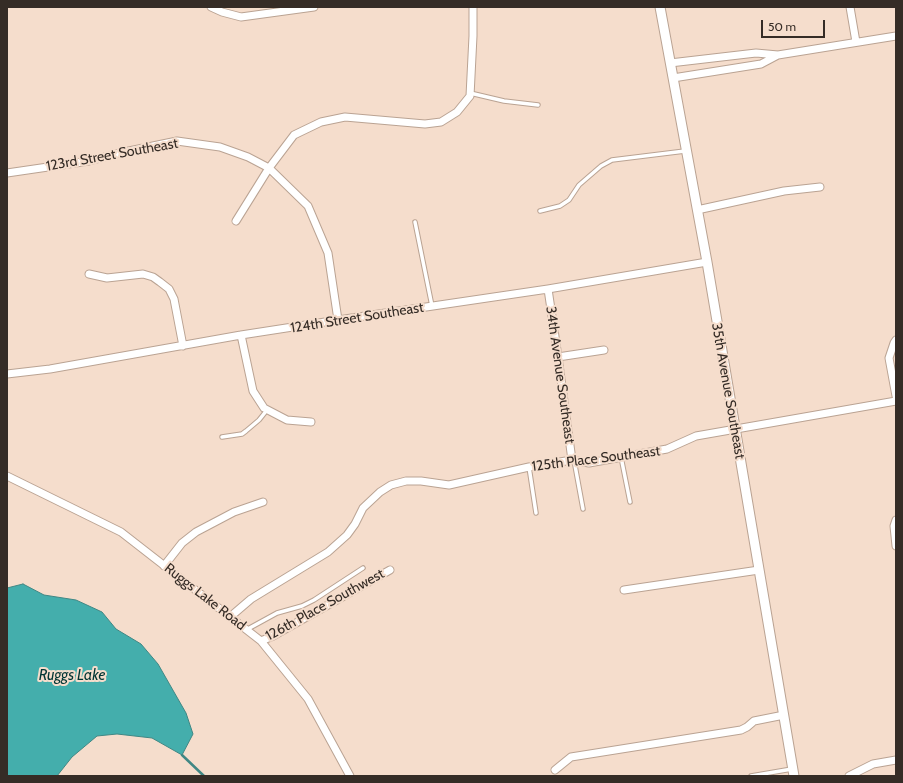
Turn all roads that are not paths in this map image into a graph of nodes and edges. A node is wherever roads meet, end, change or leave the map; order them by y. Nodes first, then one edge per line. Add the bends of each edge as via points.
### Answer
1 (211, 7) edge
2 (313, 7) edge
3 (473, 7) edge
4 (660, 7) edge
5 (850, 7) edge
6 (896, 36) edge
7 (856, 42) junction
8 (778, 56) junction
9 (670, 63) junction
10 (674, 78) junction
11 (470, 94) junction
12 (538, 104) dead end
13 (686, 151) junction
14 (269, 168) junction
15 (7, 173) edge
16 (820, 187) dead end
17 (540, 210) dead end
18 (697, 210) junction
19 (236, 221) dead end
20 (415, 222) dead end
21 (707, 262) junction
22 (89, 274) dead end
23 (548, 289) junction
24 (432, 306) junction
25 (338, 320) junction
26 (241, 335) junction
27 (896, 340) edge
28 (183, 346) junction
29 (604, 350) dead end
30 (558, 357) junction
31 (7, 374) edge
32 (896, 396) edge
33 (896, 401) edge
34 (267, 410) junction
35 (311, 422) dead end
36 (734, 430) junction
37 (222, 437) dead end
38 (621, 457) junction
39 (573, 460) junction
40 (529, 467) junction
41 (7, 476) edge
42 (263, 502) dead end
43 (630, 502) dead end
44 (583, 509) dead end
45 (536, 513) dead end
46 (896, 520) edge
47 (895, 544) edge
48 (164, 566) junction
49 (363, 568) dead end
50 (390, 570) dead end
51 (759, 570) junction
52 (624, 590) dead end
53 (230, 616) junction
54 (246, 630) junction
55 (261, 641) junction
56 (784, 715) junction
57 (896, 760) edge
58 (555, 770) dead end
59 (794, 773) edge
60 (350, 776) edge
61 (751, 776) edge
62 (849, 776) edge

1 - 2 street via 241,17
3 - 11 street
4 - 9 street, 35th Avenue Southeast
5 - 7 street
6 - 7 street
7 - 8 street
8 - 9 street via 756,53
8 - 10 street via 761,64
9 - 10 street, 35th Avenue Southeast
10 - 13 street, 35th Avenue Southeast
11 - 12 lane
11 - 14 street via 457,112 441,122 425,124 346,117 321,122 294,135
13 - 17 lane via 612,160 579,185 569,200 560,206
13 - 18 street, 35th Avenue Southeast
14 - 15 street, 123rd Street Southeast via 248,157 220,148 177,141 90,161
14 - 19 street
14 - 25 street, 123rd Street Southeast via 308,206 328,254
16 - 18 street
18 - 21 street, 35th Avenue Southeast
20 - 24 lane
21 - 23 street, 124th Street Southeast
21 - 36 street, 35th Avenue Southeast
22 - 28 street via 107,278 143,274 160,282 174,299
23 - 24 street, 124th Street Southeast
23 - 30 street, 34th Avenue Southeast
24 - 25 street, 124th Street Southeast
25 - 26 street, 124th Street Southeast
26 - 28 street, 124th Street Southeast
26 - 34 street via 253,391
27 - 32 street via 890,358
28 - 31 street, 124th Street Southeast
29 - 30 street
30 - 39 street, 34th Avenue Southeast
33 - 36 street, 125th Place Southeast
34 - 35 street via 287,420
34 - 37 lane via 242,434
36 - 38 street, 125th Place Southeast via 696,436 668,450
36 - 51 street, 35th Avenue Southeast
38 - 39 street, 125th Place Southeast via 589,463
38 - 43 lane
39 - 40 street, 125th Place Southeast
39 - 44 lane
40 - 45 lane
40 - 53 street, 125th Place Southeast via 449,485 421,481 391,485 363,508 355,524 328,552 251,599
41 - 48 street, Ruggs Lake Road via 122,532
42 - 48 street via 234,512 196,532 182,543
46 - 47 street
48 - 53 street, Ruggs Lake Road
49 - 54 lane via 314,600 302,606 277,612
50 - 55 street, 126th Place Southwest
51 - 52 street
51 - 56 street, 35th Avenue Southeast
53 - 54 street, Ruggs Lake Road
54 - 55 street, Ruggs Lake Road
55 - 60 street, Ruggs Lake Road via 308,699
56 - 58 street via 754,721 741,730 571,757
56 - 59 street, 35th Avenue Southeast
57 - 62 street via 873,764
59 - 61 lane

